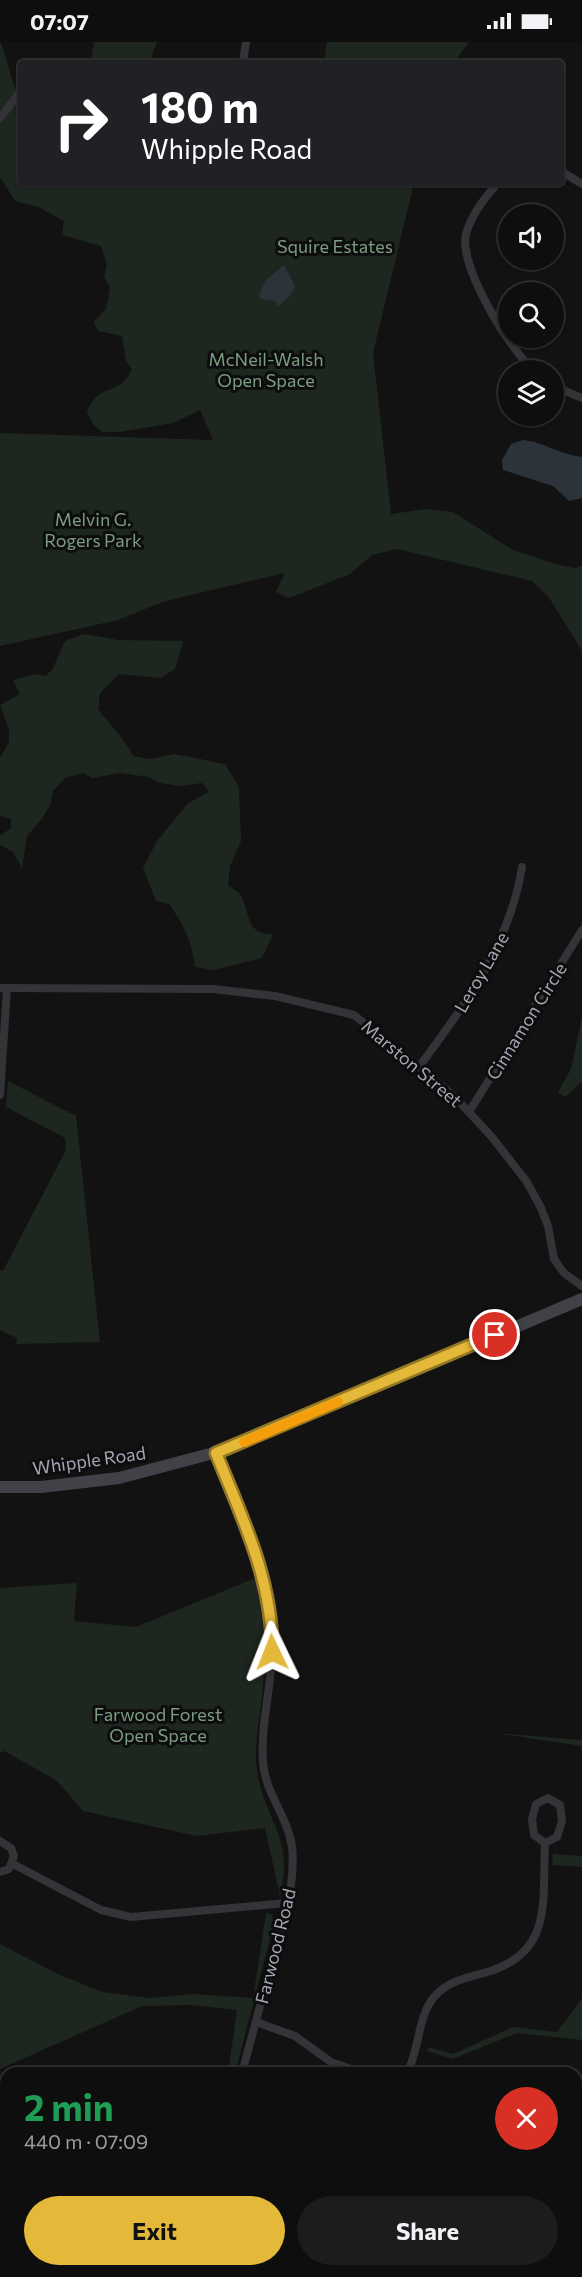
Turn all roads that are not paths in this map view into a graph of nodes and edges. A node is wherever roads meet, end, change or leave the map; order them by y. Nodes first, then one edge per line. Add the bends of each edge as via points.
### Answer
1 (246, 42) edge
2 (243, 60) edge
3 (18, 95) edge
4 (0, 118) edge
5 (564, 173) edge
6 (582, 184) edge
7 (496, 186) edge
8 (525, 360) edge
9 (564, 390) edge
10 (582, 398) edge
11 (522, 867) dead end
12 (582, 930) edge
13 (4, 988) edge
14 (419, 1067) junction
15 (0, 1095) edge
16 (469, 1112) junction
17 (582, 1286) edge
18 (582, 1299) edge
19 (216, 1453) junction
20 (0, 1487) edge
21 (0, 1841) edge
22 (545, 1842) junction
23 (13, 1864) junction
24 (0, 1872) edge
25 (287, 1903) junction
26 (256, 2022) junction
27 (244, 2067) edge
28 (345, 2067) edge
29 (409, 2067) edge

1 - 2 street
3 - 4 street
5 - 6 street
7 - 8 street via 466,233 465,250 486,302
9 - 10 street
11 - 14 street, Leroy Lane via 504,935 476,985
12 - 16 street, Cinnamon Circle
13 - 14 street, Marston Street via 213,989 275,996 354,1015
13 - 15 street
14 - 16 street, Marston Street
16 - 17 street, Marston Street via 527,1182 548,1226 555,1259 564,1273
18 - 19 main road, Whipple Road
19 - 20 main road, Whipple Road via 119,1478 41,1487
19 - 25 street, Farwood Road via 252,1543 270,1615 271,1677 263,1761 269,1790 292,1847
21 - 23 street via 13,1851
22 - 22 street via 534,1835 532,1819 536,1804 548,1798 560,1805 562,1821 558,1837
22 - 29 street via 540,1923 534,1941 515,1962 452,1983 435,1995
23 - 24 street
23 - 25 street via 101,1910 131,1917
25 - 26 street, Farwood Road
26 - 27 street, Farwood Road
26 - 28 street, Farwood Road via 295,2036 331,2062

